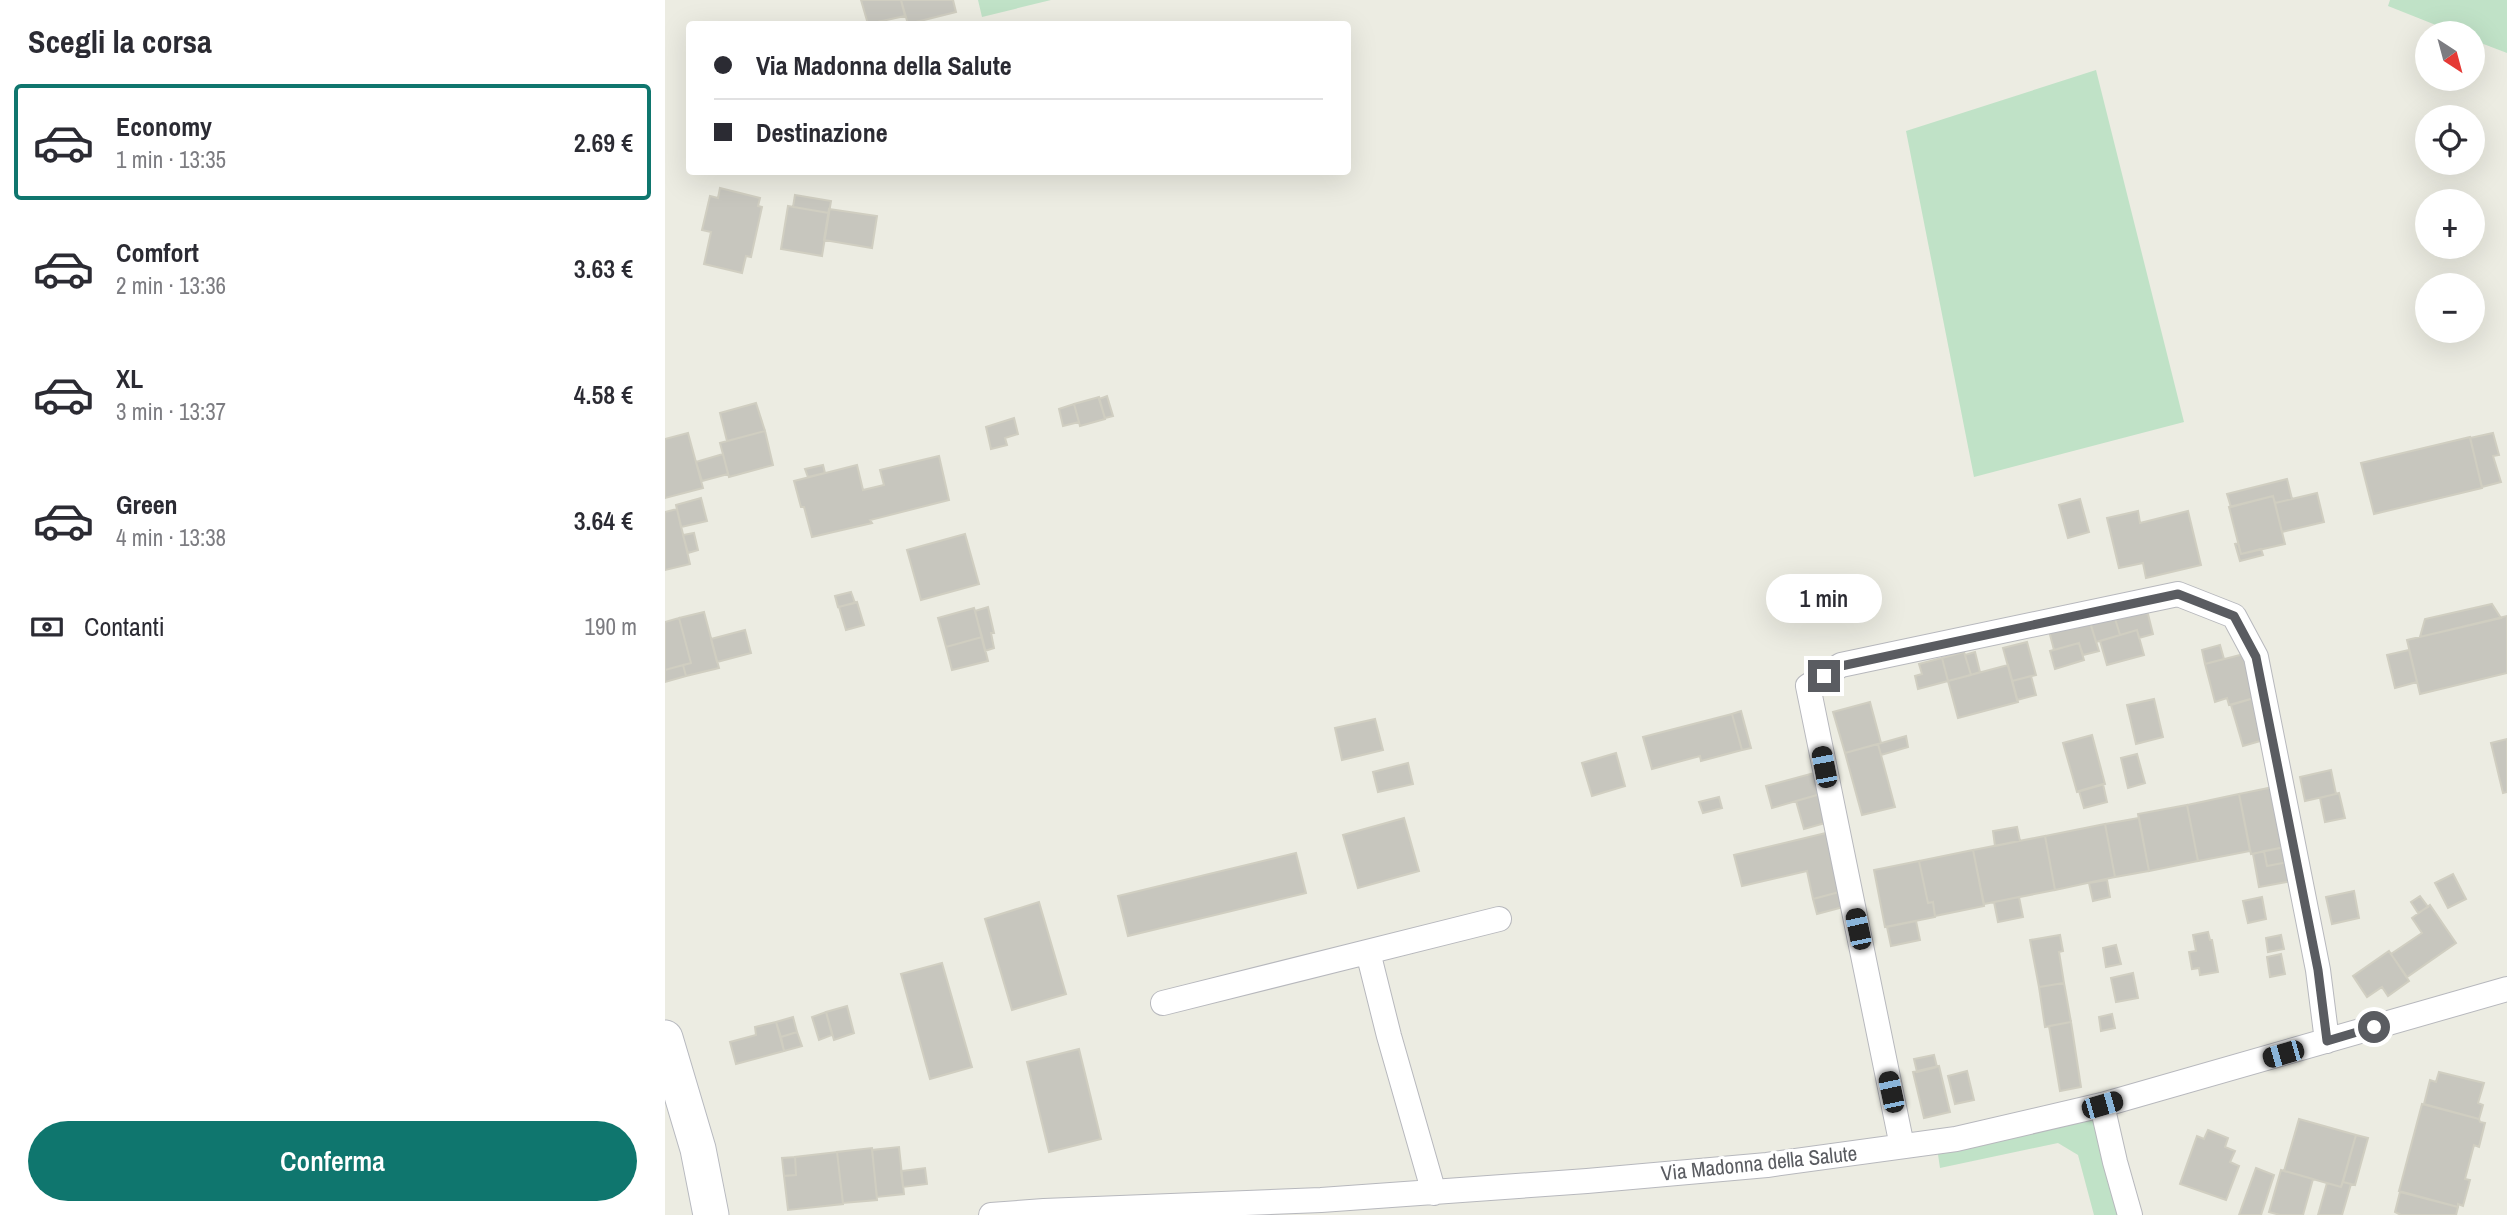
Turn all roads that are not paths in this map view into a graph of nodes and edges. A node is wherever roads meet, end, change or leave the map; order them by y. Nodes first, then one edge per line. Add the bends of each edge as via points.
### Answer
1 (1499, 919) dead end
2 (1368, 952) junction
3 (2507, 989) edge
4 (1163, 1003) dead end
5 (665, 1038) edge
6 (2327, 1041) junction
7 (2102, 1105) junction
8 (1902, 1146) junction
9 (1434, 1193) junction
10 (711, 1215) edge
11 (991, 1215) edge
12 (2130, 1215) edge

1 - 2 street
2 - 4 street
2 - 9 street
3 - 6 street, Via Madonna della Salute
5 - 10 main road via 698,1149
6 - 7 street, Via Madonna della Salute
6 - 8 street via 2318,970 2256,657 2234,616 2178,594 1841,666 1808,686
7 - 8 street, Via Madonna della Salute via 1956,1139
7 - 12 street
8 - 9 street, Via Madonna della Salute via 1767,1166
9 - 11 street, Via Madonna della Salute

